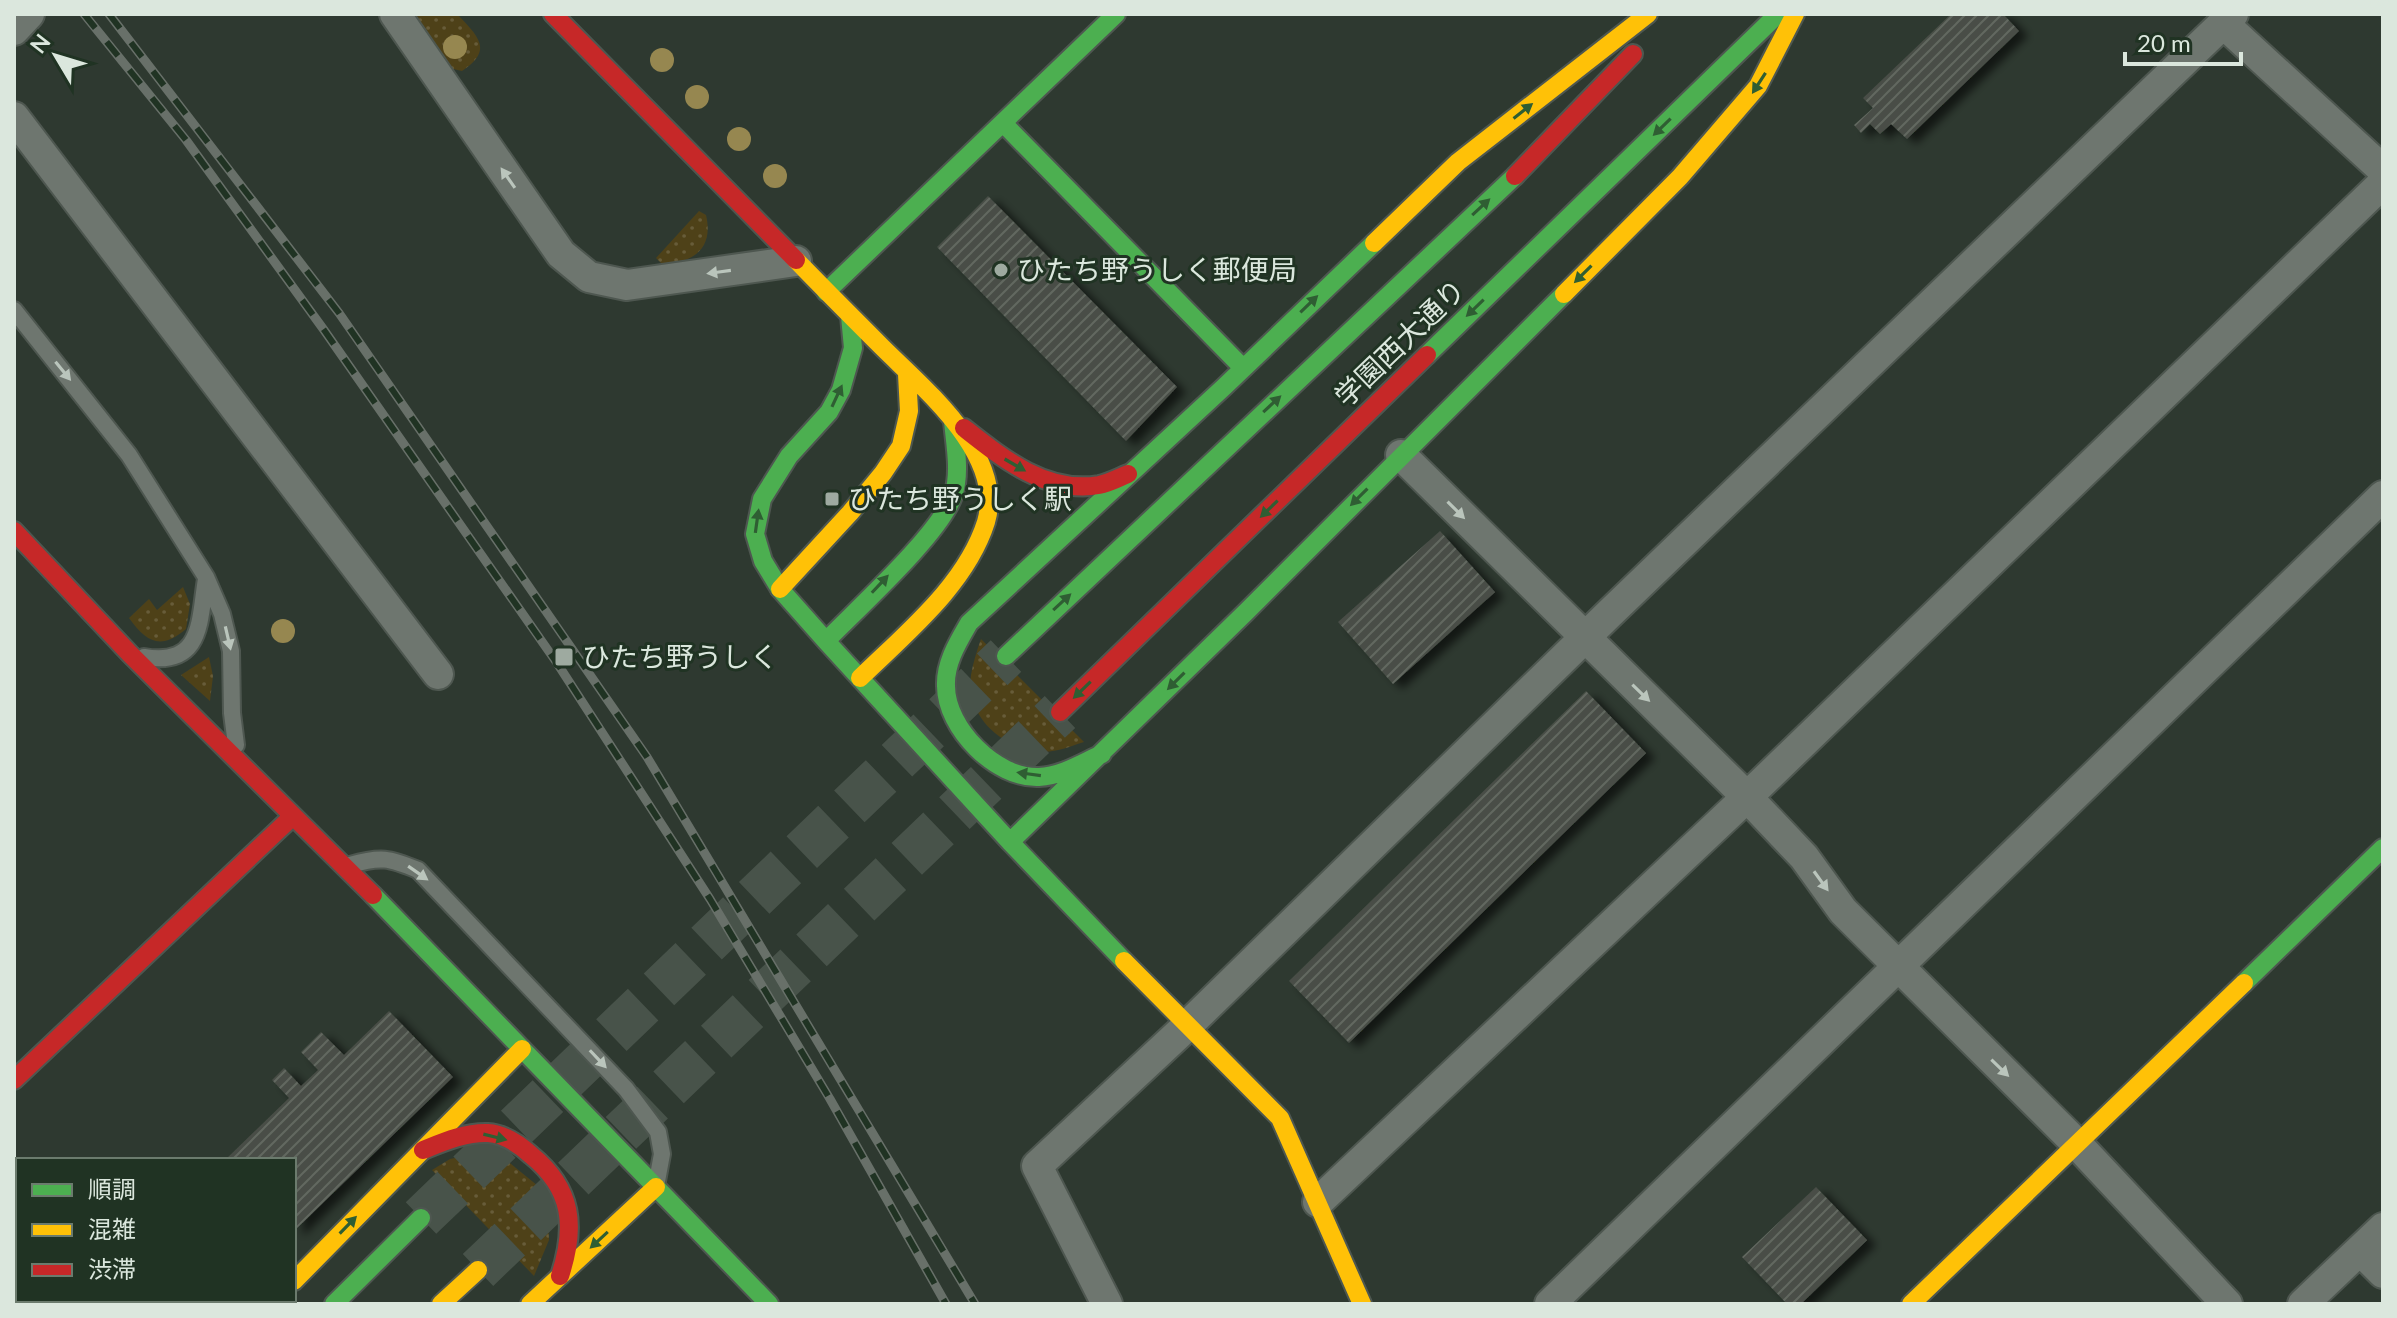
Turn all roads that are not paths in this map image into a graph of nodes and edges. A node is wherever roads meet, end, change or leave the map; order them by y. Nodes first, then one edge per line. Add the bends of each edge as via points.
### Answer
1 (29, 14) edge
2 (395, 14) edge
3 (553, 14) edge
4 (1116, 14) edge
5 (1778, 14) edge
6 (1795, 14) edge
7 (2228, 19) edge
8 (1655, 20) edge
9 (14, 30) edge
10 (14, 117) edge
11 (1004, 124) junction
12 (2383, 170) edge
13 (2383, 183) edge
14 (796, 261) junction
15 (826, 292) junction
16 (14, 310) edge
17 (850, 316) junction
18 (1243, 368) junction
19 (907, 374) junction
20 (953, 419) junction
21 (1401, 455) junction
22 (1130, 473) junction
23 (2383, 496) edge
24 (14, 531) edge
25 (206, 577) junction
26 (780, 589) junction
27 (1585, 638) junction
28 (826, 641) junction
29 (130, 654) junction
30 (1006, 656) tunnel mouth
31 (438, 674) dead end
32 (860, 678) junction
33 (1060, 712) tunnel mouth
34 (1102, 754) junction
35 (238, 759) junction
36 (1747, 797) junction
37 (293, 816) junction
38 (1010, 842) junction
39 (2383, 848) edge
40 (345, 867) junction
41 (1896, 966) junction
42 (1187, 1026) junction
43 (522, 1049) junction
44 (14, 1080) edge
45 (2077, 1144) junction
46 (421, 1151) junction
47 (656, 1187) junction
48 (1318, 1202) junction
49 (421, 1218) tunnel mouth
50 (2383, 1228) edge
51 (2360, 1250) junction
52 (478, 1270) tunnel mouth
53 (2383, 1273) edge
54 (560, 1276) junction
55 (296, 1279) edge
56 (334, 1304) edge
57 (441, 1304) edge
58 (530, 1304) edge
59 (769, 1304) edge
60 (1107, 1304) edge
61 (1362, 1304) edge
62 (1550, 1304) edge
63 (1911, 1304) edge
64 (2227, 1304) edge
65 (2303, 1304) edge

1 - 9 street
14 -> 2 street via 627,285 589,277 561,254
3 - 14 street
4 - 11 street
5 -> 33 street, 学園西大通り
6 -> 21 street via 1758,86 1680,177
7 - 12 street
7 - 27 street
18 -> 8 street via 1458,162
30 -> 8 street, 学園西大通り via 1522,169
10 - 31 street
11 - 15 street
11 - 18 street
13 - 36 street
14 - 15 street
15 - 17 street
16 -> 25 lane via 129,455
17 - 19 street
26 -> 17 street via 757,546 757,517 770,482 841,390 853,348
18 - 22 street
19 - 20 street
19 - 26 street via 909,411 901,446 850,513
20 -> 22 street via 999,456 1038,478 1073,487 1100,485
28 -> 20 street via 953,498
20 - 32 street via 982,465 989,497 979,543 962,570
21 -> 27 street
21 -> 34 street
34 -> 22 street via 1050,777 1019,774 989,758 964,735 946,696 949,659 969,623
23 - 41 street
24 - 29 street
25 - 29 lane via 197,640 167,659
25 -> 35 lane via 231,651
26 - 28 street
27 -> 36 street
27 - 42 street
28 - 32 street
29 - 35 street
32 - 38 street
34 - 38 street
35 - 37 street
36 -> 41 street
36 - 48 street
37 - 40 street
37 - 44 street
38 - 42 street
39 - 45 street
40 - 43 street
40 -> 47 lane via 389,858 418,870 642,1110 658,1132 662,1154
41 -> 45 street
41 - 62 street
42 - 48 street via 1280,1118
42 - 60 street via 1037,1166
43 - 46 street
43 - 47 street
45 - 63 street
45 - 64 street
46 -> 54 street via 460,1136 492,1133 543,1162 567,1200 570,1251
55 -> 46 street
47 -> 54 street
47 - 59 street
48 - 61 street
49 - 56 street
50 - 51 street
51 - 53 street
51 - 65 street
52 - 57 street
54 - 58 street

